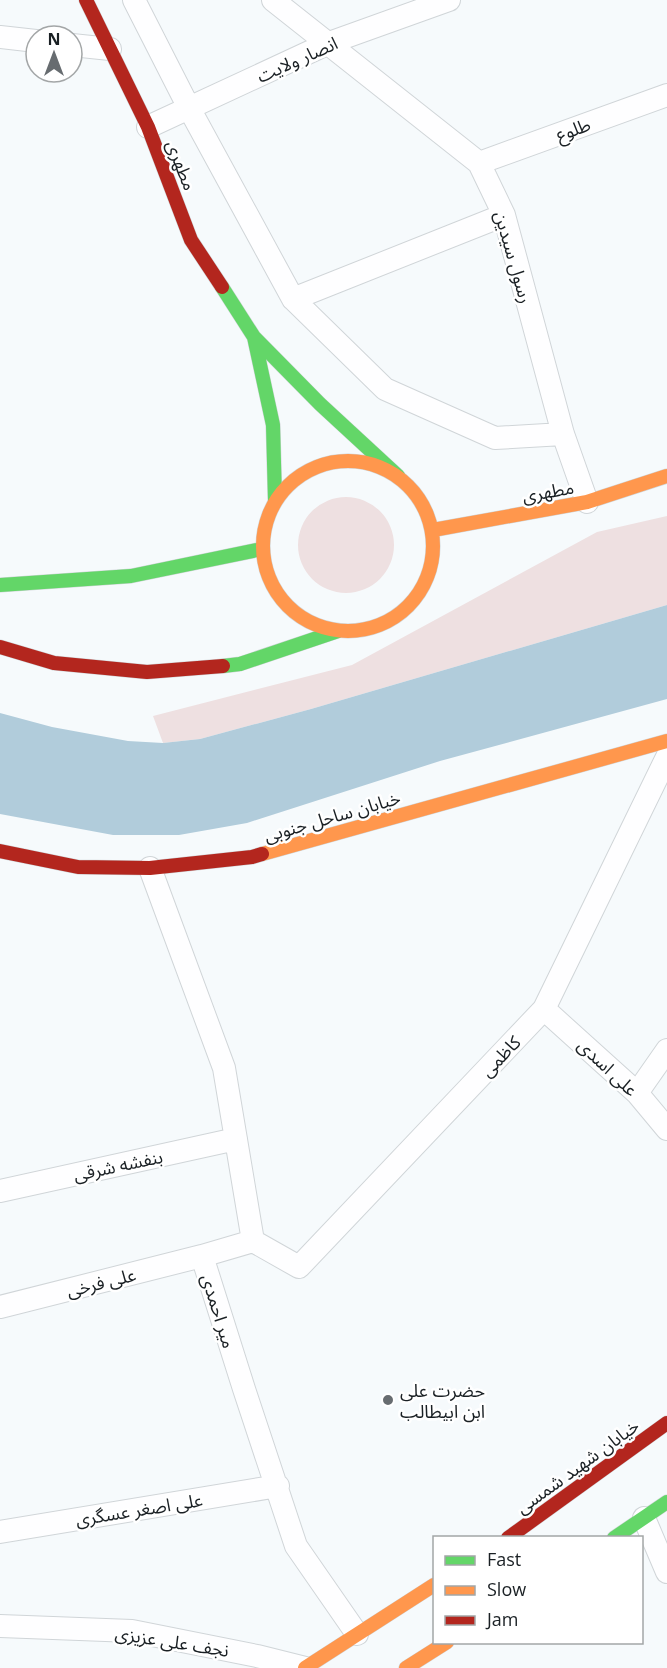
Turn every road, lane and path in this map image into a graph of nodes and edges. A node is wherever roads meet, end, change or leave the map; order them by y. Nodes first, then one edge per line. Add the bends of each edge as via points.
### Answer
1 (86, 0) edge
2 (134, 0) edge
3 (273, 0) edge
4 (449, 0) edge
5 (0, 37) edge
6 (24, 40) edge
7 (329, 44) junction
8 (84, 46) edge
9 (110, 49) junction
10 (667, 95) edge
11 (189, 108) junction
12 (148, 127) junction
13 (479, 163) junction
14 (504, 215) junction
15 (293, 299) junction
16 (254, 337) junction
17 (563, 434) junction
18 (398, 476) junction
19 (667, 476) edge
20 (275, 500) junction
21 (587, 502) junction
22 (433, 530) junction
23 (262, 549) junction
24 (0, 585) edge
25 (338, 631) junction
26 (0, 647) edge
27 (667, 741) edge
28 (667, 757) edge
29 (0, 851) edge
30 (150, 868) junction
31 (544, 1009) junction
32 (667, 1050) edge
33 (637, 1093) junction
34 (667, 1129) edge
35 (236, 1139) junction
36 (0, 1191) edge
37 (253, 1241) junction
38 (202, 1256) junction
39 (0, 1307) edge
40 (667, 1423) edge
41 (278, 1486) junction
42 (667, 1502) edge
43 (644, 1518) junction
44 (0, 1532) edge
45 (511, 1536) edge
46 (617, 1536) edge
47 (667, 1572) edge
48 (433, 1586) edge
49 (0, 1626) edge
50 (357, 1634) junction
51 (444, 1644) edge
52 (305, 1668) edge
53 (406, 1668) edge

1 - 9 main road, مطهری
2 - 11 street
3 - 7 street, رسول سیدین
4 - 7 street, انصار ولایت
5 - 6 street
7 - 11 street, انصار ولایت
7 - 13 street, رسول سیدین
8 - 9 street
9 - 12 main road, مطهری
10 - 13 street, طلوع
11 - 12 street, انصار ولایت
11 - 15 street
12 - 16 main road, مطهری via 191,240
13 - 14 street, رسول سیدین
14 - 15 street
14 - 17 street, رسول سیدین
15 - 17 street via 385,389 495,438
16 - 18 main road, مطهری
16 - 20 main road, مطهری via 273,424
17 - 21 street, رسول سیدین
18 - 20 main road via 373,464 346,460 318,465 294,479
18 - 22 main road via 423,504
19 - 21 main road, مطهری
20 - 23 main road via 264,526
21 - 22 main road, مطهری
22 - 25 main road via 434,557 425,584 410,606 387,622 363,630
23 - 24 main road via 131,576
23 - 25 main road via 267,573 278,595 294,612 315,625
25 - 26 main road via 240,664 147,672 54,663
27 - 30 main road, خیابان ساحل جنوبی via 252,857
28 - 31 street, کاظمی
29 - 30 main road, خیابان ساحل جنوبی via 78,867
30 - 35 street via 224,1068
31 - 33 street, علی اسدی
31 - 37 street, کاظمی via 299,1267
32 - 33 street
33 - 34 street, علی اسدی
35 - 36 street, بنفشه شرقی
35 - 37 street
37 - 38 street, میر احمدی
38 - 39 street, علی فرخی
38 - 41 street, میر احمدی
40 - 45 main road, خیابان شهید شمسی
41 - 44 street, علی اصغر عسگری
41 - 50 street, میر احمدی via 296,1546
42 - 43 main road
43 - 46 main road
43 - 47 street
48 - 50 main road
49 - 52 street, نجف علی عزیزی via 132,1631
50 - 52 main road
51 - 53 main road

